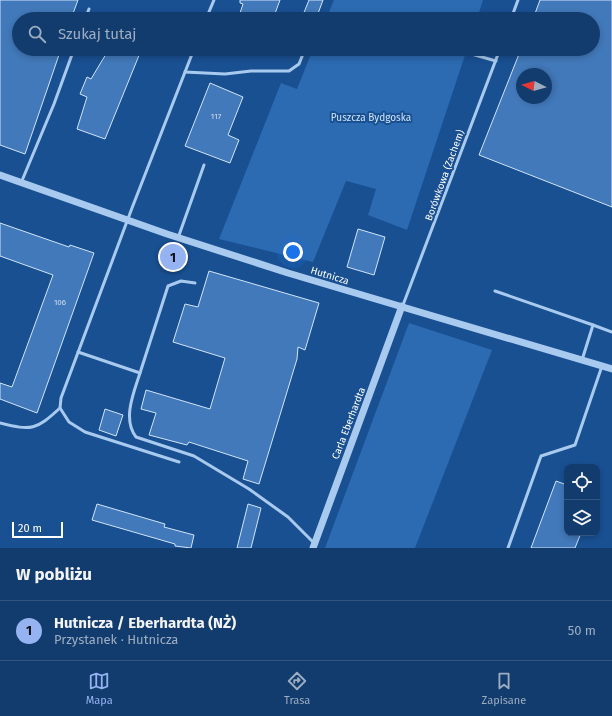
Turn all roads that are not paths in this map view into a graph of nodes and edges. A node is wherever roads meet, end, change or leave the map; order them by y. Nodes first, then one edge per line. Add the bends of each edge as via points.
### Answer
1 (214, 0) edge
2 (518, 0) edge
3 (89, 9) dead end
4 (88, 12) edge
5 (209, 12) edge
6 (514, 12) edge
7 (71, 56) edge
8 (191, 56) edge
9 (302, 56) edge
10 (478, 56) edge
11 (498, 56) edge
12 (496, 61) junction
13 (185, 72) junction
14 (204, 165) dead end
15 (0, 176) edge
16 (21, 183) junction
17 (127, 220) junction
18 (178, 238) junction
19 (194, 284) dead end
20 (495, 291) dead end
21 (402, 306) junction
22 (593, 325) junction
23 (612, 332) edge
24 (78, 352) junction
25 (582, 360) junction
26 (602, 366) junction
27 (612, 369) edge
28 (140, 373) junction
29 (60, 408) junction
30 (0, 423) edge
31 (180, 462) dead end
32 (314, 546) edge
33 (508, 548) edge

1 - 5 lane
2 - 6 lane
3 - 4 lane
7 - 16 lane
8 - 13 lane
9 - 13 lane via 299,64 289,71 225,74
10 - 12 lane
11 - 12 lane, Borówkowa (Zachem)
12 - 21 lane, Borówkowa (Zachem)
13 - 17 lane
14 - 18 lane
15 - 16 street, Hutnicza
16 - 17 street, Hutnicza
17 - 18 street, Hutnicza
17 - 24 lane
18 - 21 street, Hutnicza
19 - 28 lane via 181,281 168,286
20 - 22 lane
21 - 25 street, Hutnicza
21 - 32 street, Carla Eberhardta
22 - 23 lane
22 - 25 lane
24 - 28 lane
24 - 29 lane via 61,398
25 - 26 street, Hutnicza
26 - 27 street, Hutnicza
26 - 33 lane via 575,445 541,456
28 - 32 lane via 129,421 136,437 194,456 249,489 288,517
29 - 30 lane via 40,425 30,428
29 - 31 lane via 68,422 85,432

